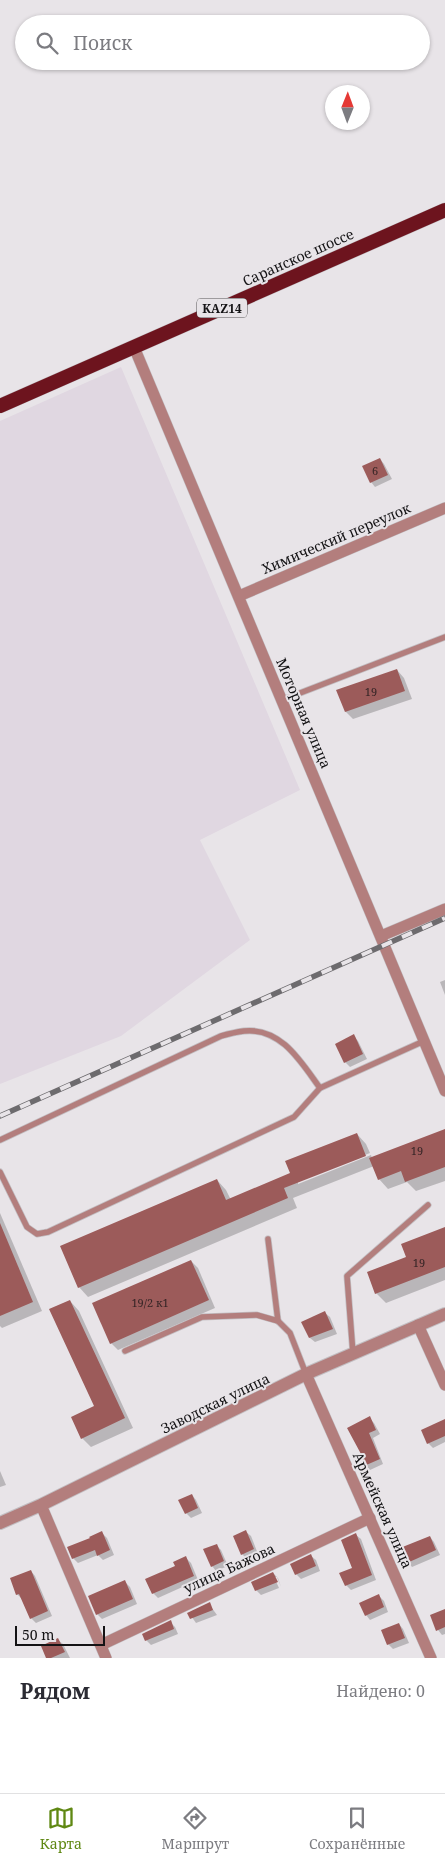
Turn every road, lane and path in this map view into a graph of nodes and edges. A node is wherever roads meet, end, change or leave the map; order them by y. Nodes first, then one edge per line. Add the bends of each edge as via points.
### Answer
1 (445, 210) edge
2 (134, 347) junction
3 (0, 406) edge
4 (445, 508) edge
5 (238, 596) junction
6 (445, 637) edge
7 (282, 700) junction
8 (445, 909) edge
9 (380, 936) junction
10 (424, 1041) junction
11 (320, 1088) junction
12 (445, 1091) edge
13 (0, 1140) edge
14 (0, 1172) edge
15 (428, 1205) dead end
16 (268, 1240) dead end
17 (445, 1314) edge
18 (278, 1321) junction
19 (418, 1325) junction
20 (125, 1351) dead end
21 (353, 1354) junction
22 (306, 1374) junction
23 (445, 1385) edge
24 (41, 1505) junction
25 (370, 1518) junction
26 (0, 1522) edge
27 (101, 1645) junction
28 (106, 1658) edge
29 (431, 1658) edge

1 - 2 highway, Саранское шоссе / KAZ14
2 - 3 highway, Саранское шоссе / KAZ14
2 - 5 street, Моторная улица
4 - 5 street, Химический переулок
5 - 7 street, Моторная улица
6 - 7 lane
7 - 9 street, Моторная улица
8 - 9 street
9 - 10 street, Моторная улица
10 - 11 lane
10 - 12 street, Моторная улица
11 - 13 lane via 280,1040 265,1032 244,1031 221,1036
11 - 14 lane via 294,1117 48,1232 37,1234 27,1227
15 - 21 lane via 347,1276
16 - 18 lane
17 - 19 street, Заводская улица
18 - 20 lane via 257,1315 202,1317
18 - 22 lane via 290,1333
19 - 21 street, Заводская улица
19 - 23 street
21 - 22 street, Заводская улица
22 - 24 street, Заводская улица
22 - 25 street, Армейская улица
24 - 26 street, Заводская улица
24 - 27 street
25 - 27 street, улица Бажова
25 - 29 street, Армейская улица
27 - 28 street

